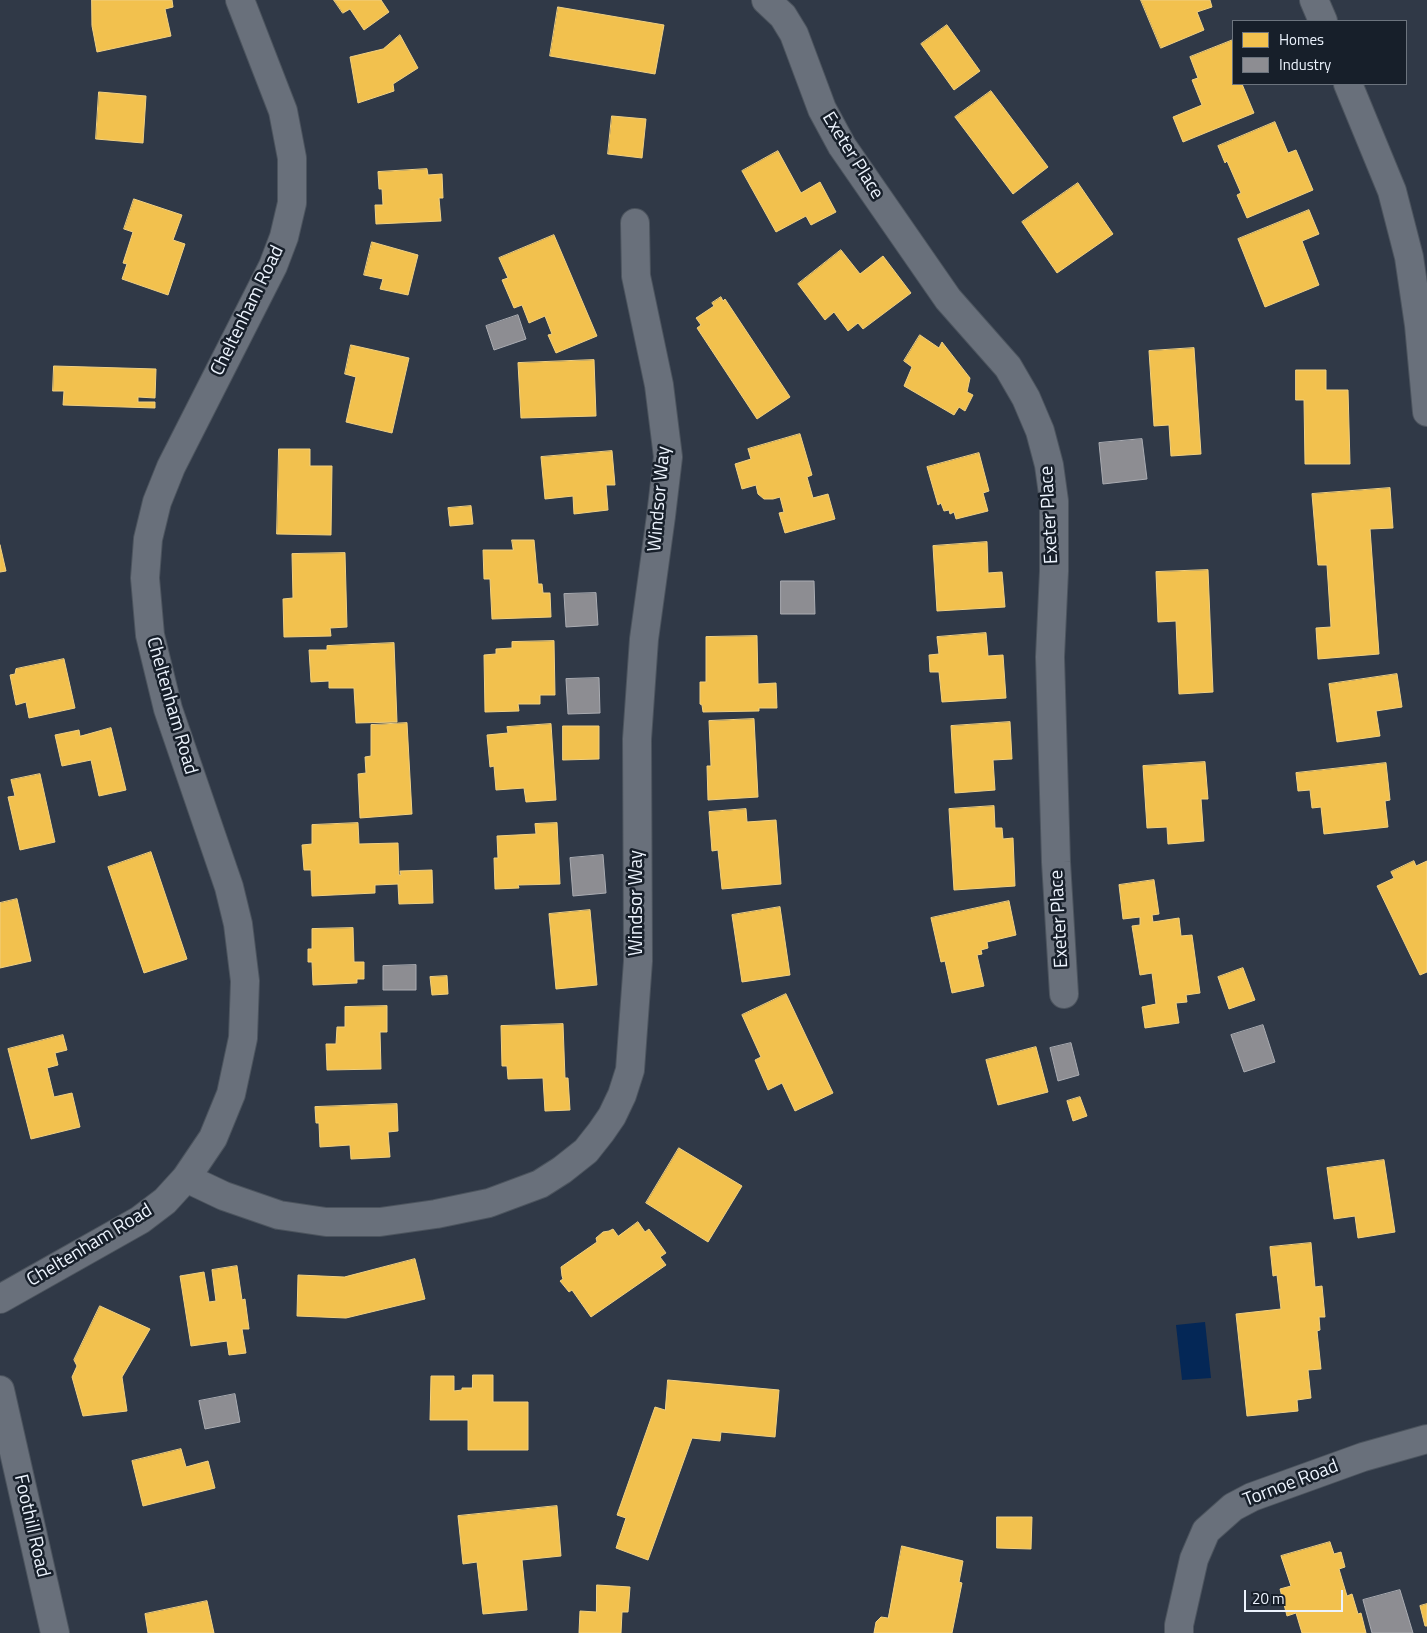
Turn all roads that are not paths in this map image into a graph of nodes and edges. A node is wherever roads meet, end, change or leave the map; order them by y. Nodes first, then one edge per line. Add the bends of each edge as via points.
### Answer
1 (240, 0) edge
2 (766, 0) edge
3 (1314, 0) edge
4 (1323, 20) edge
5 (1348, 85) edge
6 (636, 223) dead end
7 (1427, 412) edge
8 (1064, 994) dead end
9 (186, 1178) junction
10 (0, 1299) edge
11 (0, 1390) edge
12 (1427, 1439) edge
13 (55, 1633) edge
14 (1179, 1633) edge

1 - 9 street, Cheltenham Road via 283,111 292,158 292,203 273,266 164,484 148,539 145,578 150,635 168,709 229,887 238,924 245,981 243,1038 231,1094 213,1138
2 - 8 street, Exeter Place via 783,16 794,34 822,109 842,146 948,299 1008,367 1040,431 1054,500 1050,657 1056,862
3 - 4 street
5 - 7 street via 1392,191 1409,257
6 - 9 street, Windsor Way via 636,276 659,385 668,458 644,639 637,739 638,960 630,1070 622,1095 612,1116 586,1151 562,1170 540,1184 489,1203 436,1214 380,1222 326,1222 278,1215 224,1196
9 - 10 street, Cheltenham Road via 140,1220
11 - 13 street, Foothill Road
12 - 14 street, Tornoe Road via 1363,1457 1252,1497 1233,1507 1206,1532 1194,1559

